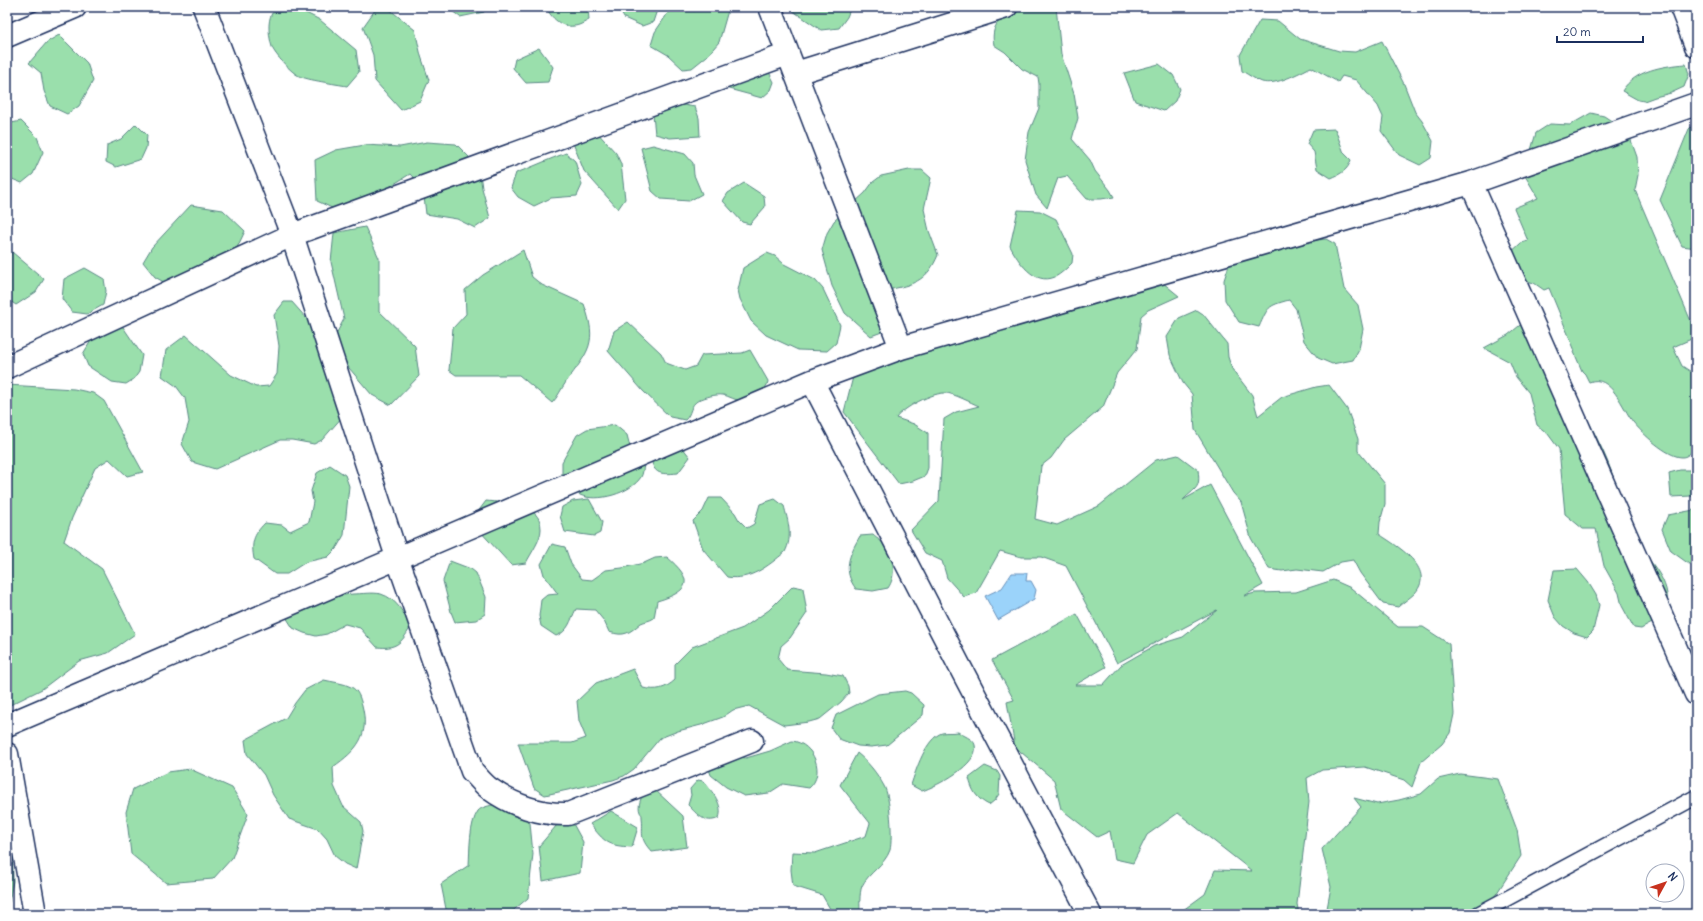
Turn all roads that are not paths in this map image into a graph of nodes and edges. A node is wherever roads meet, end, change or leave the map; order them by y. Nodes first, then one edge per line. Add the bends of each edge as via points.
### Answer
1 (75, 7) edge
2 (204, 7) edge
3 (770, 7) edge
4 (1006, 7) edge
5 (1681, 7) edge
6 (7, 36) edge
7 (1696, 46) edge
8 (792, 64) junction
9 (1696, 104) edge
10 (1471, 183) junction
11 (292, 235) junction
12 (902, 348) junction
13 (7, 367) edge
14 (812, 381) junction
15 (397, 558) junction
16 (1696, 694) edge
17 (7, 725) edge
18 (752, 741) dead end
19 (7, 754) edge
20 (1696, 797) edge
21 (35, 914) edge
22 (1090, 914) edge
23 (1478, 914) edge

1 - 6 street
2 - 11 street
3 - 8 street
4 - 8 street
5 - 7 street
8 - 11 street
8 - 12 street
9 - 10 street
10 - 12 street
10 - 16 street
11 - 13 street
11 - 15 street
12 - 14 street
14 - 15 street
14 - 22 street
15 - 17 street
15 - 18 street via 472,771 488,788 505,799 551,815 568,814
19 - 21 street
20 - 23 lane

